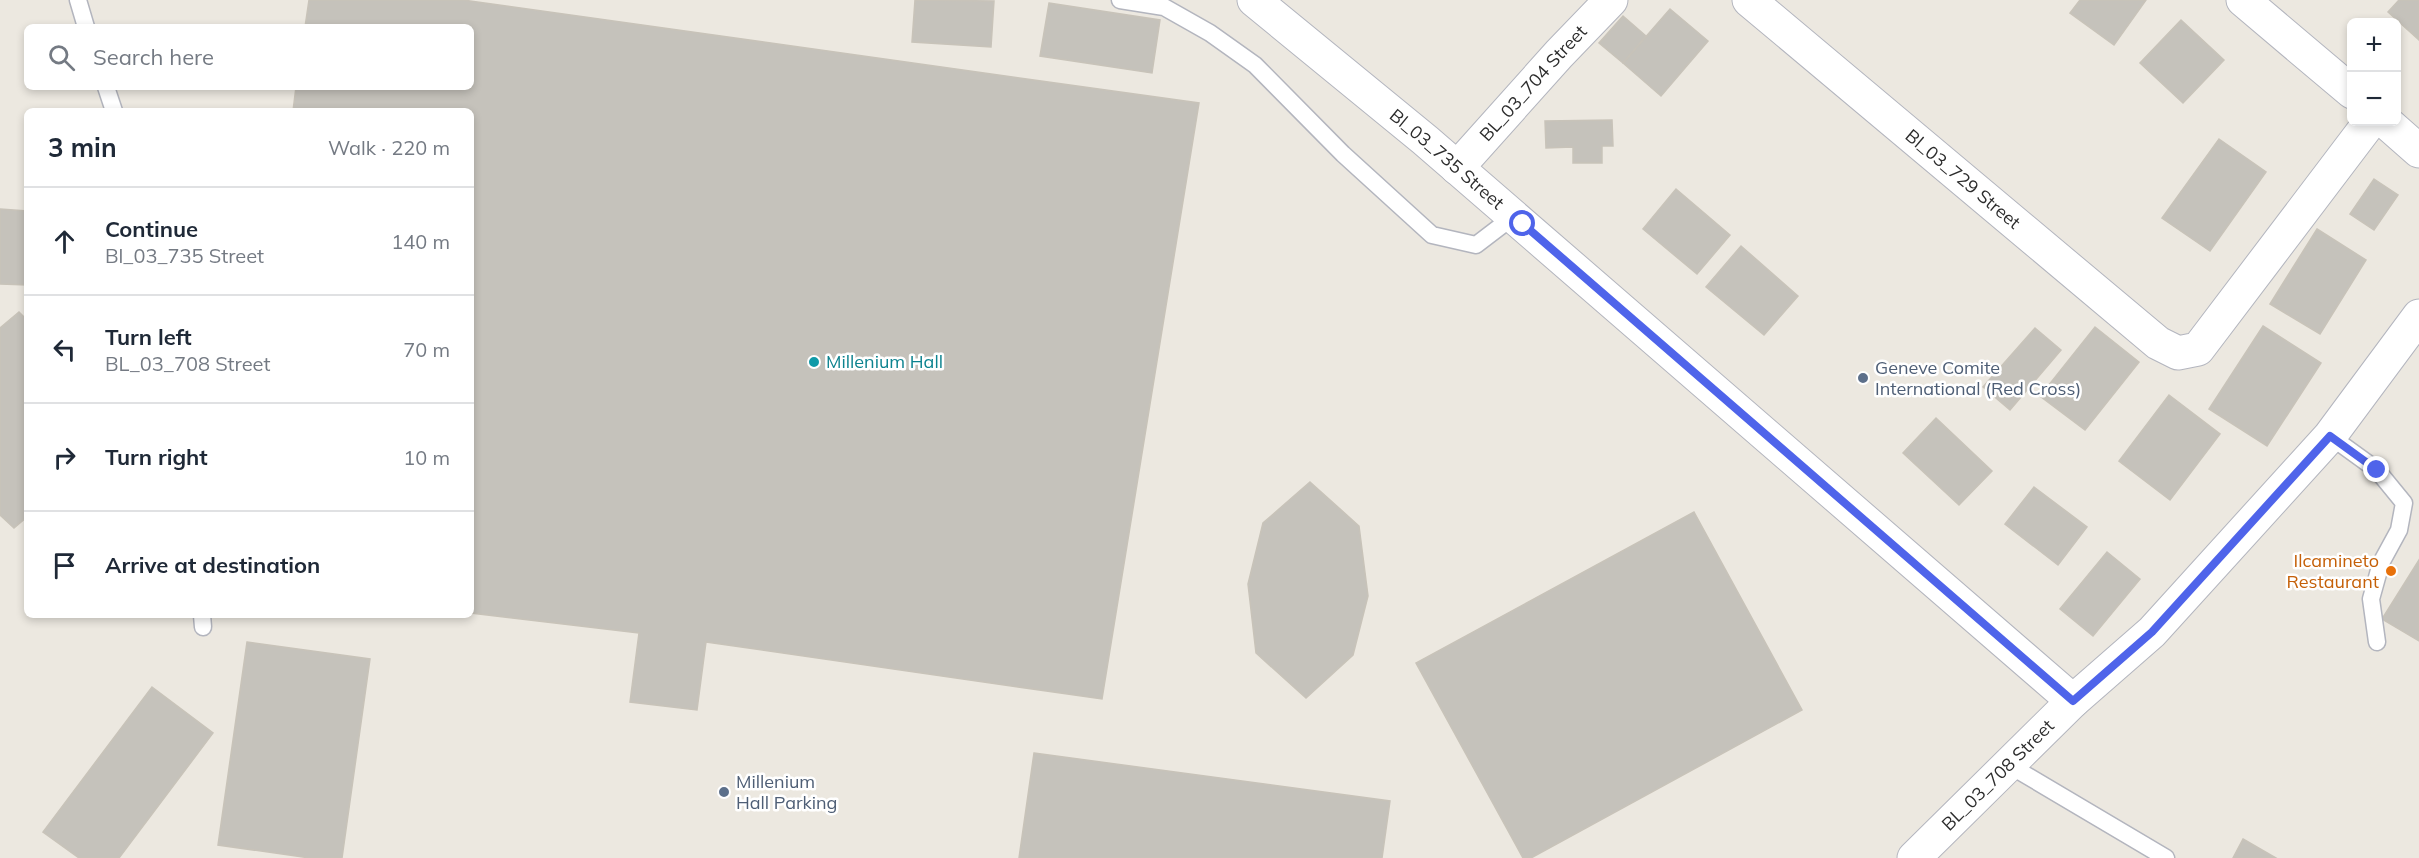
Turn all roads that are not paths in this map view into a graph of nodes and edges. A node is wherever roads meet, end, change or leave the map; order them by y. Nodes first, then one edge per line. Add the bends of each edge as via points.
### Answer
1 (78, 0) edge
2 (1120, 0) edge
3 (1254, 0) edge
4 (1611, 0) edge
5 (1749, 0) edge
6 (2243, 0) edge
7 (85, 24) edge
8 (2347, 88) edge
9 (107, 90) edge
10 (113, 108) edge
11 (2367, 126) edge
12 (2390, 126) edge
13 (2419, 151) edge
14 (1457, 168) junction
15 (1514, 216) junction
16 (2419, 316) edge
17 (2330, 436) junction
18 (2377, 642) dead end
19 (2073, 701) junction
20 (2009, 765) junction
21 (1914, 858) edge
22 (2166, 858) edge

1 - 7 lane
2 - 15 lane via 1164,7 1182,15 1255,66 1432,235 1476,245
3 - 14 street, Bl_03_735 Street
4 - 14 street, BL_03_704 Street
5 - 11 street, Bl_03_729 Street via 2158,343 2178,353 2198,349
6 - 8 street
9 - 10 lane
12 - 13 street
14 - 15 street, Bl_03_735 Street
15 - 19 street, Bl_03_735 Street
16 - 17 street, BL_03_708 Street
17 - 18 lane via 2377,470 2404,502 2399,530 2381,563 2371,599
17 - 19 street, BL_03_708 Street via 2152,632
19 - 20 street, BL_03_708 Street
20 - 21 street, BL_03_708 Street
20 - 22 lane

